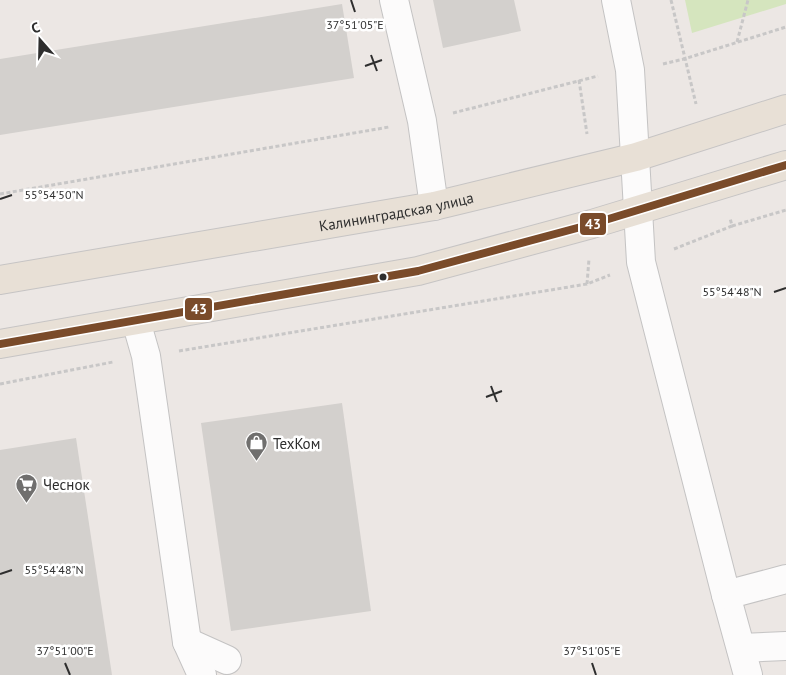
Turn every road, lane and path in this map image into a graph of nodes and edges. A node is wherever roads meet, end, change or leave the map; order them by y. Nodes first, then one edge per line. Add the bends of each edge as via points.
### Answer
1 (394, 0) edge
2 (616, 0) edge
3 (748, 0) edge
4 (737, 42) dead end
5 (786, 110) edge
6 (636, 157) junction
7 (786, 165) edge
8 (434, 206) junction
9 (640, 209) junction
10 (786, 210) edge
11 (732, 226) dead end
12 (0, 280) edge
13 (136, 322) junction
14 (0, 344) edge
15 (786, 580) edge
16 (726, 595) junction
17 (187, 642) junction
18 (786, 646) edge
19 (740, 648) junction
20 (227, 660) dead end
21 (202, 675) edge
22 (748, 675) edge

1 - 8 street via 422,121
2 - 6 street via 630,70
3 - 4 path
5 - 6 main road, Калининградская улица
6 - 8 main road, Калининградская улица
6 - 9 street
7 - 9 main road
8 - 12 main road, Калининградская улица
9 - 13 main road via 418,271
9 - 16 street via 641,262
10 - 11 path
13 - 14 main road
13 - 17 street via 146,356
15 - 16 street
16 - 19 street
17 - 20 street
17 - 21 street
18 - 19 street
19 - 22 street

